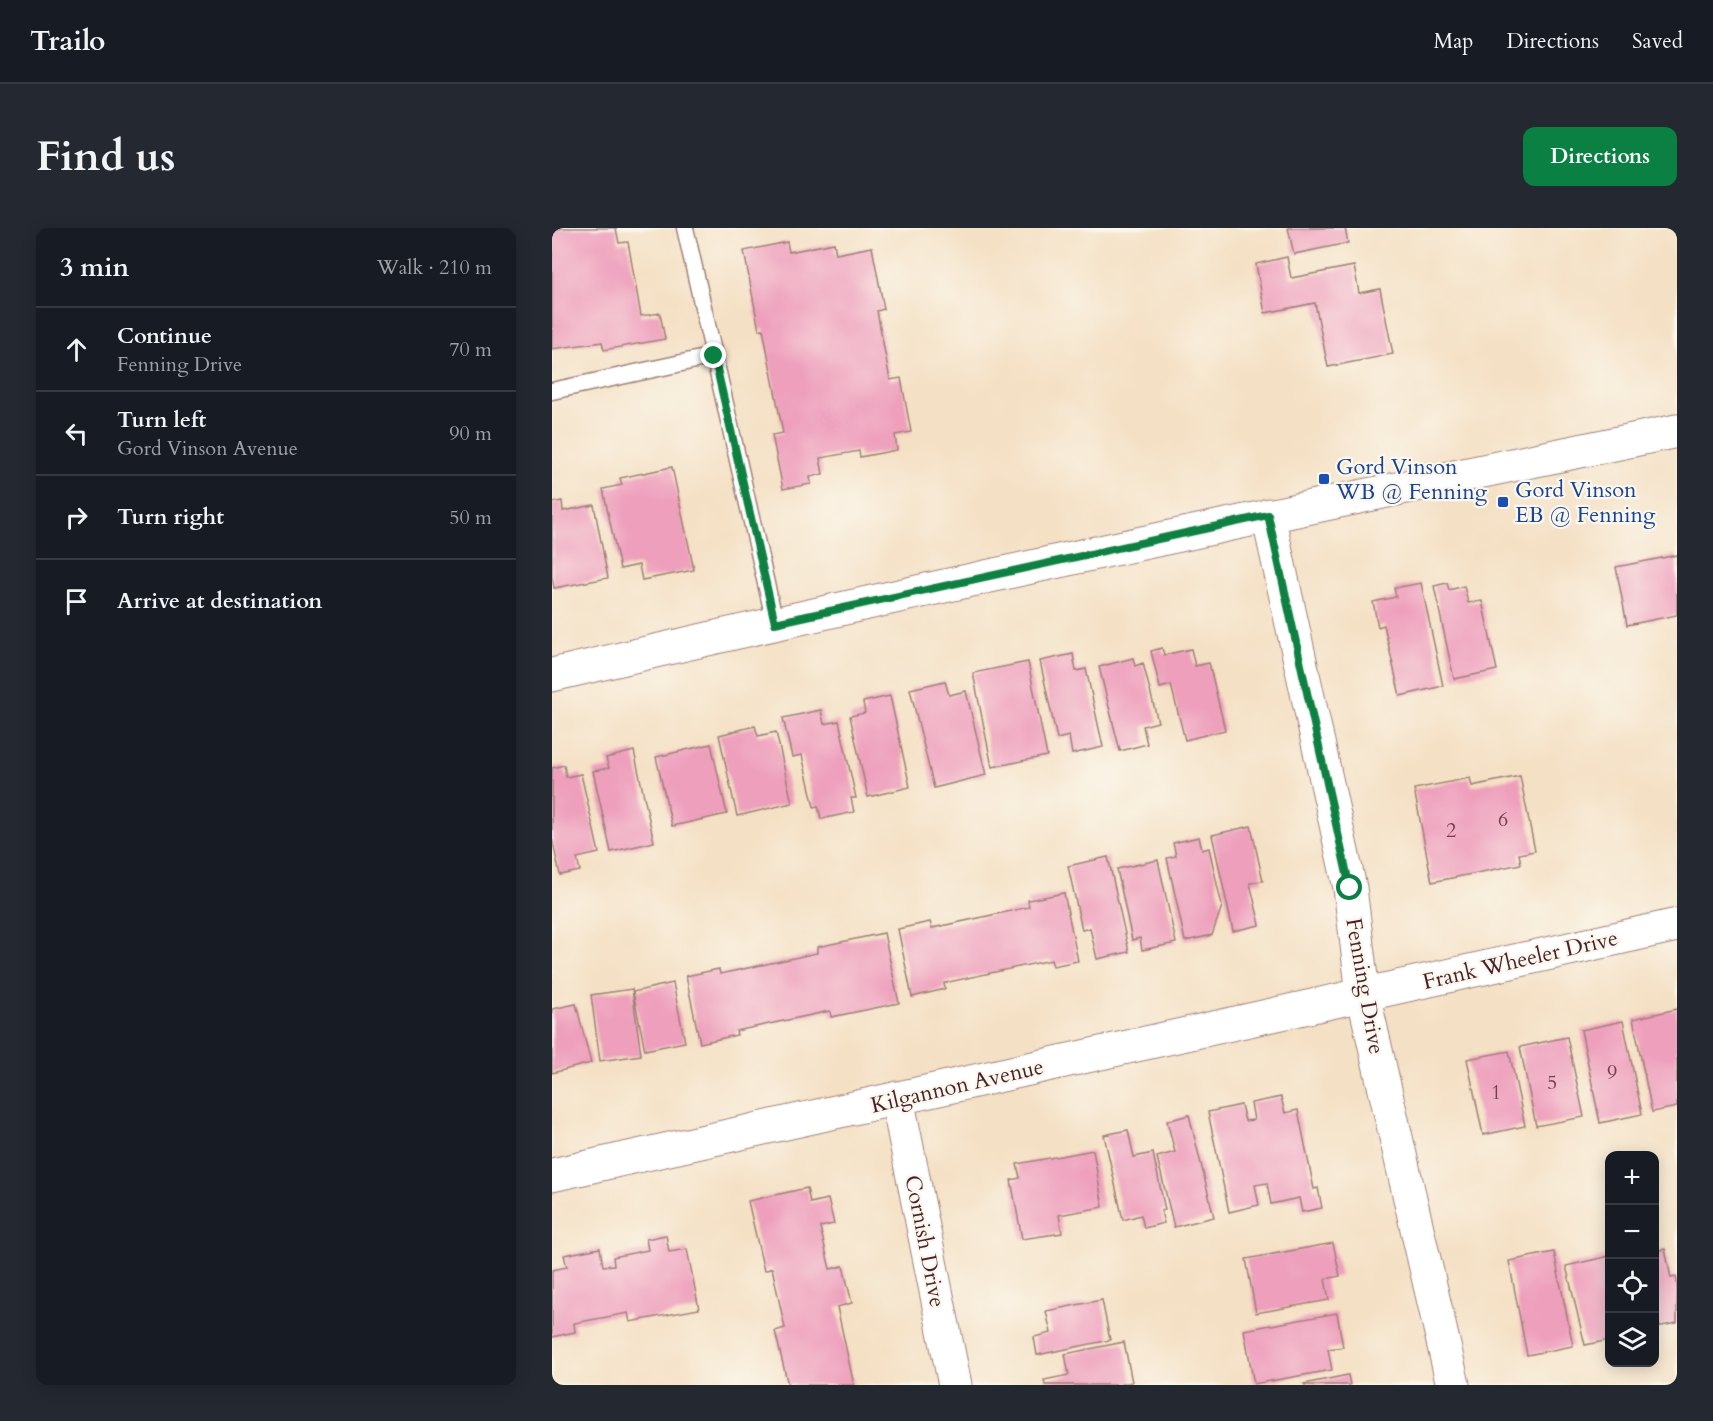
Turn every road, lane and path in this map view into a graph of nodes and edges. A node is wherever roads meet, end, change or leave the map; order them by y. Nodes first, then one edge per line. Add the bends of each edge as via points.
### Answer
1 (685, 228) edge
2 (714, 356) junction
3 (552, 391) edge
4 (1677, 431) edge
5 (1268, 515) junction
6 (775, 623) junction
7 (552, 675) edge
8 (1677, 925) edge
9 (1363, 994) junction
10 (897, 1098) junction
11 (552, 1175) edge
12 (955, 1385) edge
13 (1453, 1385) edge

1 - 2 lane
2 - 3 lane
2 - 6 lane
4 - 5 street
5 - 6 street
5 - 9 street, Fenning Drive via 1350,888
6 - 7 street
8 - 9 street, Frank Wheeler Drive
9 - 10 street, Kilgannon Avenue
9 - 13 street, Fenning Drive
10 - 11 street, Kilgannon Avenue
10 - 12 street, Cornish Drive

